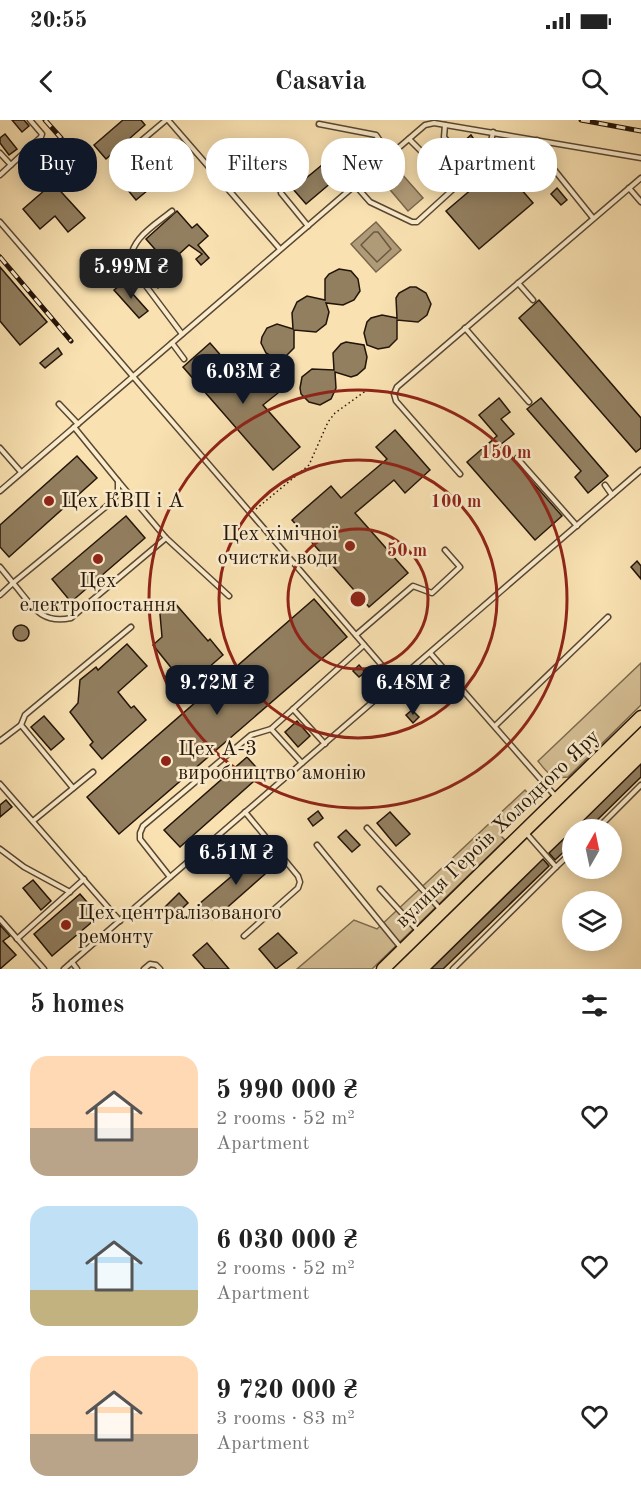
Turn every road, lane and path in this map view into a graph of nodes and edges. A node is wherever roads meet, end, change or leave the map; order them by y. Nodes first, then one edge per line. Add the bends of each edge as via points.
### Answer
1 (30, 120) edge
2 (167, 120) edge
3 (319, 124) dead end
4 (445, 125) junction
5 (493, 132) junction
6 (145, 138) edge
7 (378, 138) edge
8 (445, 138) edge
9 (492, 138) edge
10 (526, 138) edge
11 (409, 139) junction
12 (405, 142) edge
13 (557, 143) edge
14 (417, 147) edge
15 (0, 153) edge
16 (641, 158) edge
17 (10, 165) junction
18 (557, 173) edge
19 (0, 175) edge
20 (641, 178) edge
21 (629, 188) junction
22 (348, 192) edge
23 (361, 192) edge
24 (450, 192) edge
25 (281, 193) dead end
26 (641, 202) edge
27 (172, 211) dead end
28 (593, 218) junction
29 (0, 222) edge
30 (308, 226) junction
31 (280, 249) junction
32 (518, 283) junction
33 (533, 300) dead end
34 (465, 328) junction
35 (182, 334) junction
36 (172, 343) junction
37 (184, 359) dead end
38 (133, 376) junction
39 (394, 394) junction
40 (529, 402) dead end
41 (59, 404) dead end
42 (76, 425) junction
43 (0, 448) edge
44 (517, 458) dead end
45 (641, 470) edge
46 (21, 472) junction
47 (460, 474) dead end
48 (118, 481) junction
49 (605, 485) dead end
50 (0, 490) edge
51 (612, 495) junction
52 (251, 513) junction
53 (577, 526) junction
54 (166, 538) junction
55 (445, 550) dead end
56 (0, 567) edge
57 (14, 583) junction
58 (0, 595) edge
59 (229, 596) dead end
60 (608, 617) dead end
61 (131, 627) dead end
62 (356, 635) junction
63 (364, 645) junction
64 (431, 654) junction
65 (397, 683) junction
66 (293, 709) junction
67 (641, 717) edge
68 (21, 725) junction
69 (495, 726) junction
70 (271, 729) junction
71 (0, 741) edge
72 (325, 744) junction
73 (302, 763) junction
74 (93, 771) dead end
75 (0, 783) edge
76 (641, 786) edge
77 (73, 788) junction
78 (558, 798) junction
79 (245, 812) junction
80 (607, 819) edge
81 (33, 821) junction
82 (367, 828) dead end
83 (524, 831) junction
84 (316, 845) dead end
85 (0, 849) edge
86 (562, 861) edge
87 (556, 867) junction
88 (170, 877) junction
89 (84, 879) junction
90 (380, 889) dead end
91 (70, 892) junction
92 (441, 911) junction
93 (0, 919) edge
94 (120, 921) junction
95 (419, 932) junction
96 (244, 936) dead end
97 (17, 939) junction
98 (403, 950) junction
99 (72, 962) junction
100 (44, 969) edge
101 (64, 969) edge
102 (77, 969) edge
103 (144, 969) edge
104 (160, 969) edge
105 (383, 969) edge
106 (453, 969) edge

1 - 17 lane via 42,137
2 - 6 lane
2 - 31 lane
3 - 7 lane
4 - 5 lane
4 - 8 lane
4 - 11 lane via 425,125
5 - 9 lane
5 - 10 lane
11 - 12 lane
11 - 14 lane
13 - 16 lane
15 - 17 lane
17 - 19 lane
18 - 28 lane
20 - 21 lane
21 - 26 lane
21 - 28 lane
22 - 30 lane
23 - 24 lane via 370,202 417,222
25 - 30 lane
27 - 35 lane via 136,242 130,258 131,266
28 - 32 lane
29 - 38 lane
30 - 31 lane
31 - 35 lane
32 - 33 lane
32 - 34 lane
34 - 39 lane via 397,387
34 - 40 lane
35 - 36 lane
36 - 37 lane
36 - 38 lane
38 - 42 lane
38 - 52 lane
39 - 47 lane
39 - 52 path via 367,390 335,413 309,465
41 - 42 lane
42 - 46 lane
42 - 48 lane
43 - 46 lane
44 - 53 lane
45 - 51 lane
46 - 50 lane
48 - 54 lane
48 - 57 lane via 114,500
49 - 51 lane
51 - 53 lane
52 - 62 lane
53 - 64 lane
54 - 57 lane via 71,618 59,621 41,615
54 - 59 lane
55 - 62 lane via 460,567 432,593 413,586
56 - 57 lane
57 - 58 lane
60 - 69 lane
61 - 68 lane via 25,715
62 - 63 lane
63 - 65 lane
63 - 66 lane
64 - 65 lane
64 - 69 lane
65 - 72 lane
66 - 70 lane
66 - 72 lane
67 - 78 main road, вулиця Героїв Холодного Яру
68 - 71 lane
68 - 77 lane
69 - 78 lane
70 - 73 lane
70 - 88 lane via 251,735 143,826 140,839
72 - 73 lane
73 - 79 lane
74 - 77 lane
75 - 81 lane
76 - 80 lane
77 - 81 lane
78 - 83 main road, вулиця Героїв Холодного Яру
79 - 88 lane
79 - 96 lane via 300,882
81 - 89 lane
82 - 92 lane
83 - 87 lane
83 - 92 main road, вулиця Героїв Холодного Яру
84 - 98 lane
85 - 91 lane
86 - 87 lane
87 - 106 lane
88 - 94 lane
89 - 91 lane
89 - 94 lane
90 - 95 lane
91 - 97 lane
92 - 95 main road, вулиця Героїв Холодного Яру
93 - 97 lane
94 - 99 lane
95 - 98 main road, вулиця Героїв Холодного Яру
97 - 100 lane
98 - 105 main road, вулиця Героїв Холодного Яру
99 - 101 lane
99 - 102 lane
103 - 104 lane via 150,964

